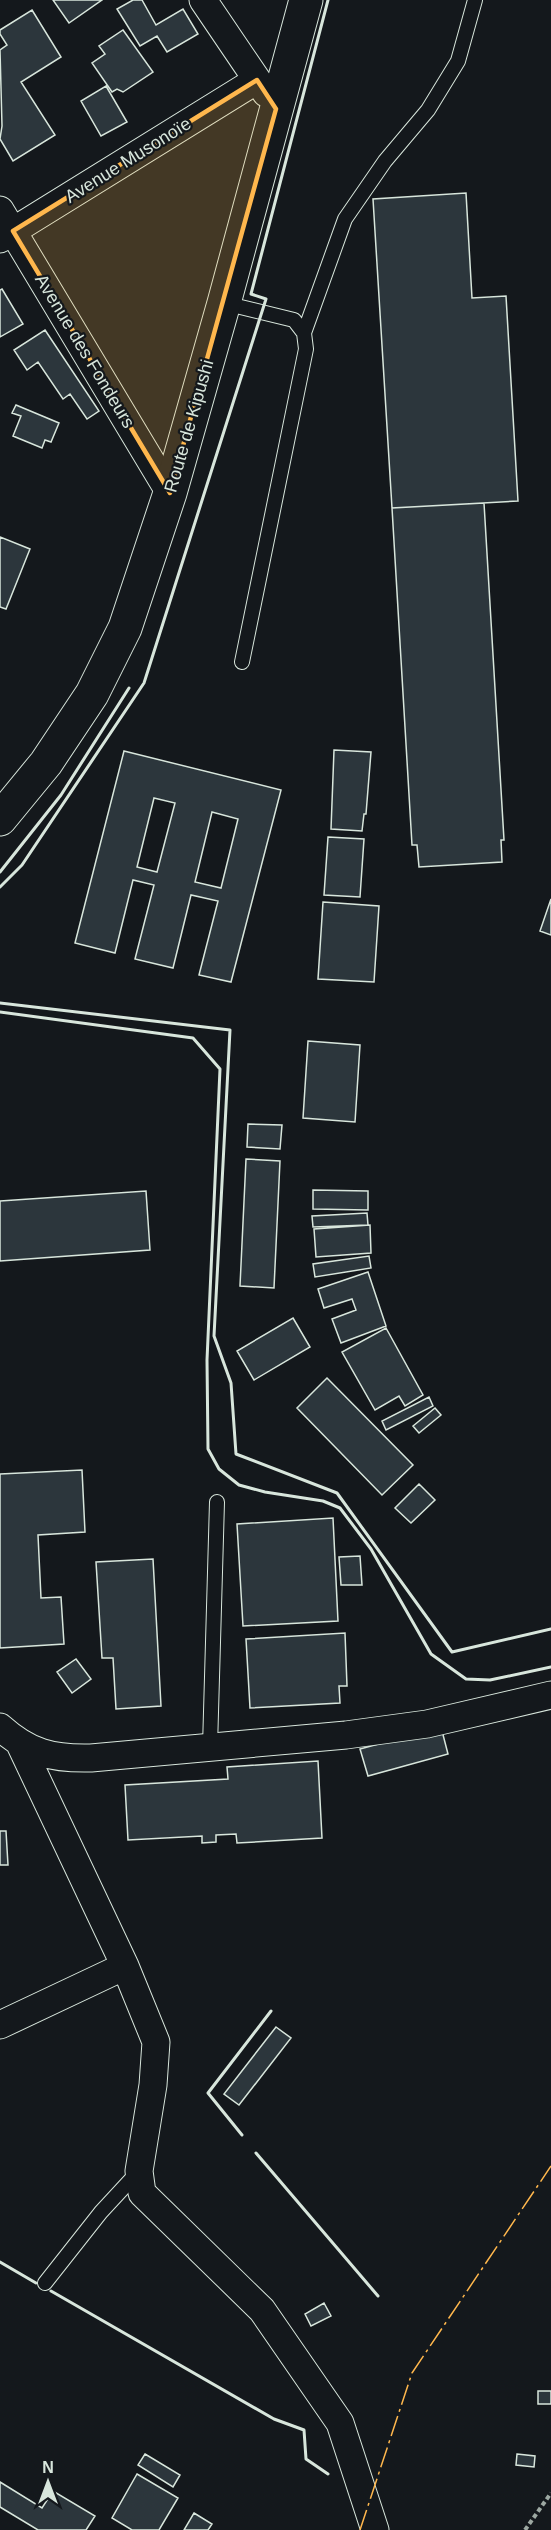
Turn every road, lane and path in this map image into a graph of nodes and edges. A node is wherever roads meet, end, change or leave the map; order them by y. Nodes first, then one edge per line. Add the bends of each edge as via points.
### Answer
1 (203, 0) edge
2 (306, 0) edge
3 (476, 0) edge
4 (257, 80) junction
5 (276, 110) junction
6 (4, 227) edge
7 (224, 303) junction
8 (304, 333) junction
9 (170, 493) junction
10 (242, 662) dead end
11 (0, 819) edge
12 (217, 1502) dead end
13 (551, 1695) edge
14 (10, 1736) edge
15 (210, 1747) junction
16 (125, 1966) junction
17 (0, 2025) edge
18 (139, 2172) junction
19 (45, 2283) dead end
20 (551, 2493) edge
21 (375, 2530) edge
22 (525, 2530) edge

1 - 4 street
2 - 5 highway, Route de Kipushi
3 - 8 lane via 458,61 428,110 385,161 345,219
4 - 5 street
4 - 6 street, Avenue Musonoïe
5 - 7 highway, Route de Kipushi
6 - 9 street, Avenue des Fondeurs
7 - 8 lane via 294,320
7 - 9 highway, Route de Kipushi
8 - 10 lane via 306,349
9 - 11 highway, Route de Kipushi via 125,628 92,694 46,763
12 - 15 lane
13 - 15 street via 427,1724
14 - 15 street via 47,1755 71,1759
14 - 16 street
16 - 17 street
16 - 18 street via 156,2042
18 - 19 lane via 101,2212
18 - 21 street via 142,2193 262,2310 340,2423
20 - 22 path

